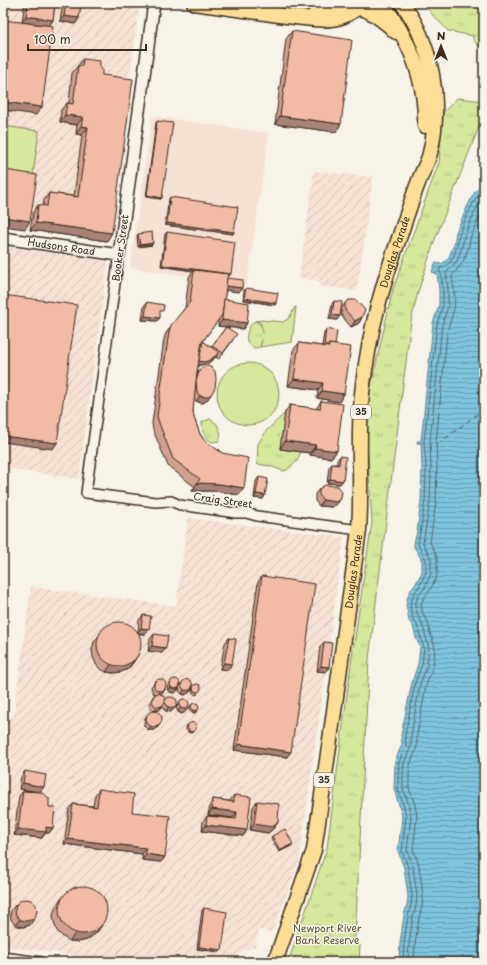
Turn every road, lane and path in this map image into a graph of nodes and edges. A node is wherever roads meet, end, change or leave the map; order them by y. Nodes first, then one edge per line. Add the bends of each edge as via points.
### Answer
1 (154, 3) edge
2 (194, 3) edge
3 (339, 3) edge
4 (382, 3) edge
5 (402, 3) edge
6 (357, 5) edge
7 (309, 17) junction
8 (411, 52) junction
9 (420, 179) junction
10 (3, 238) edge
11 (119, 255) junction
12 (86, 493) joint
13 (358, 530) junction
14 (3, 957) edge
15 (41, 962) edge
16 (275, 962) edge

1 - 11 street, Booker Street
2 - 7 main road
3 - 7 main road
4 - 8 main road, Douglas Parade / 35
5 - 9 main road, Douglas Parade / 35 via 414,22 425,48 434,85 433,135
6 - 7 main road via 344,16 335,19
6 - 8 main road via 389,25
8 - 9 main road, Douglas Parade / 35 via 421,83 425,109
9 - 13 main road, Douglas Parade / 35 via 384,281 368,351 361,406
10 - 11 street, Hudsons Road
11 - 12 street, Booker Street
12 - 13 street, Craig Street via 155,502 171,501 180,505
13 - 16 main road, Douglas Parade / 35 via 314,850
14 - 15 street

